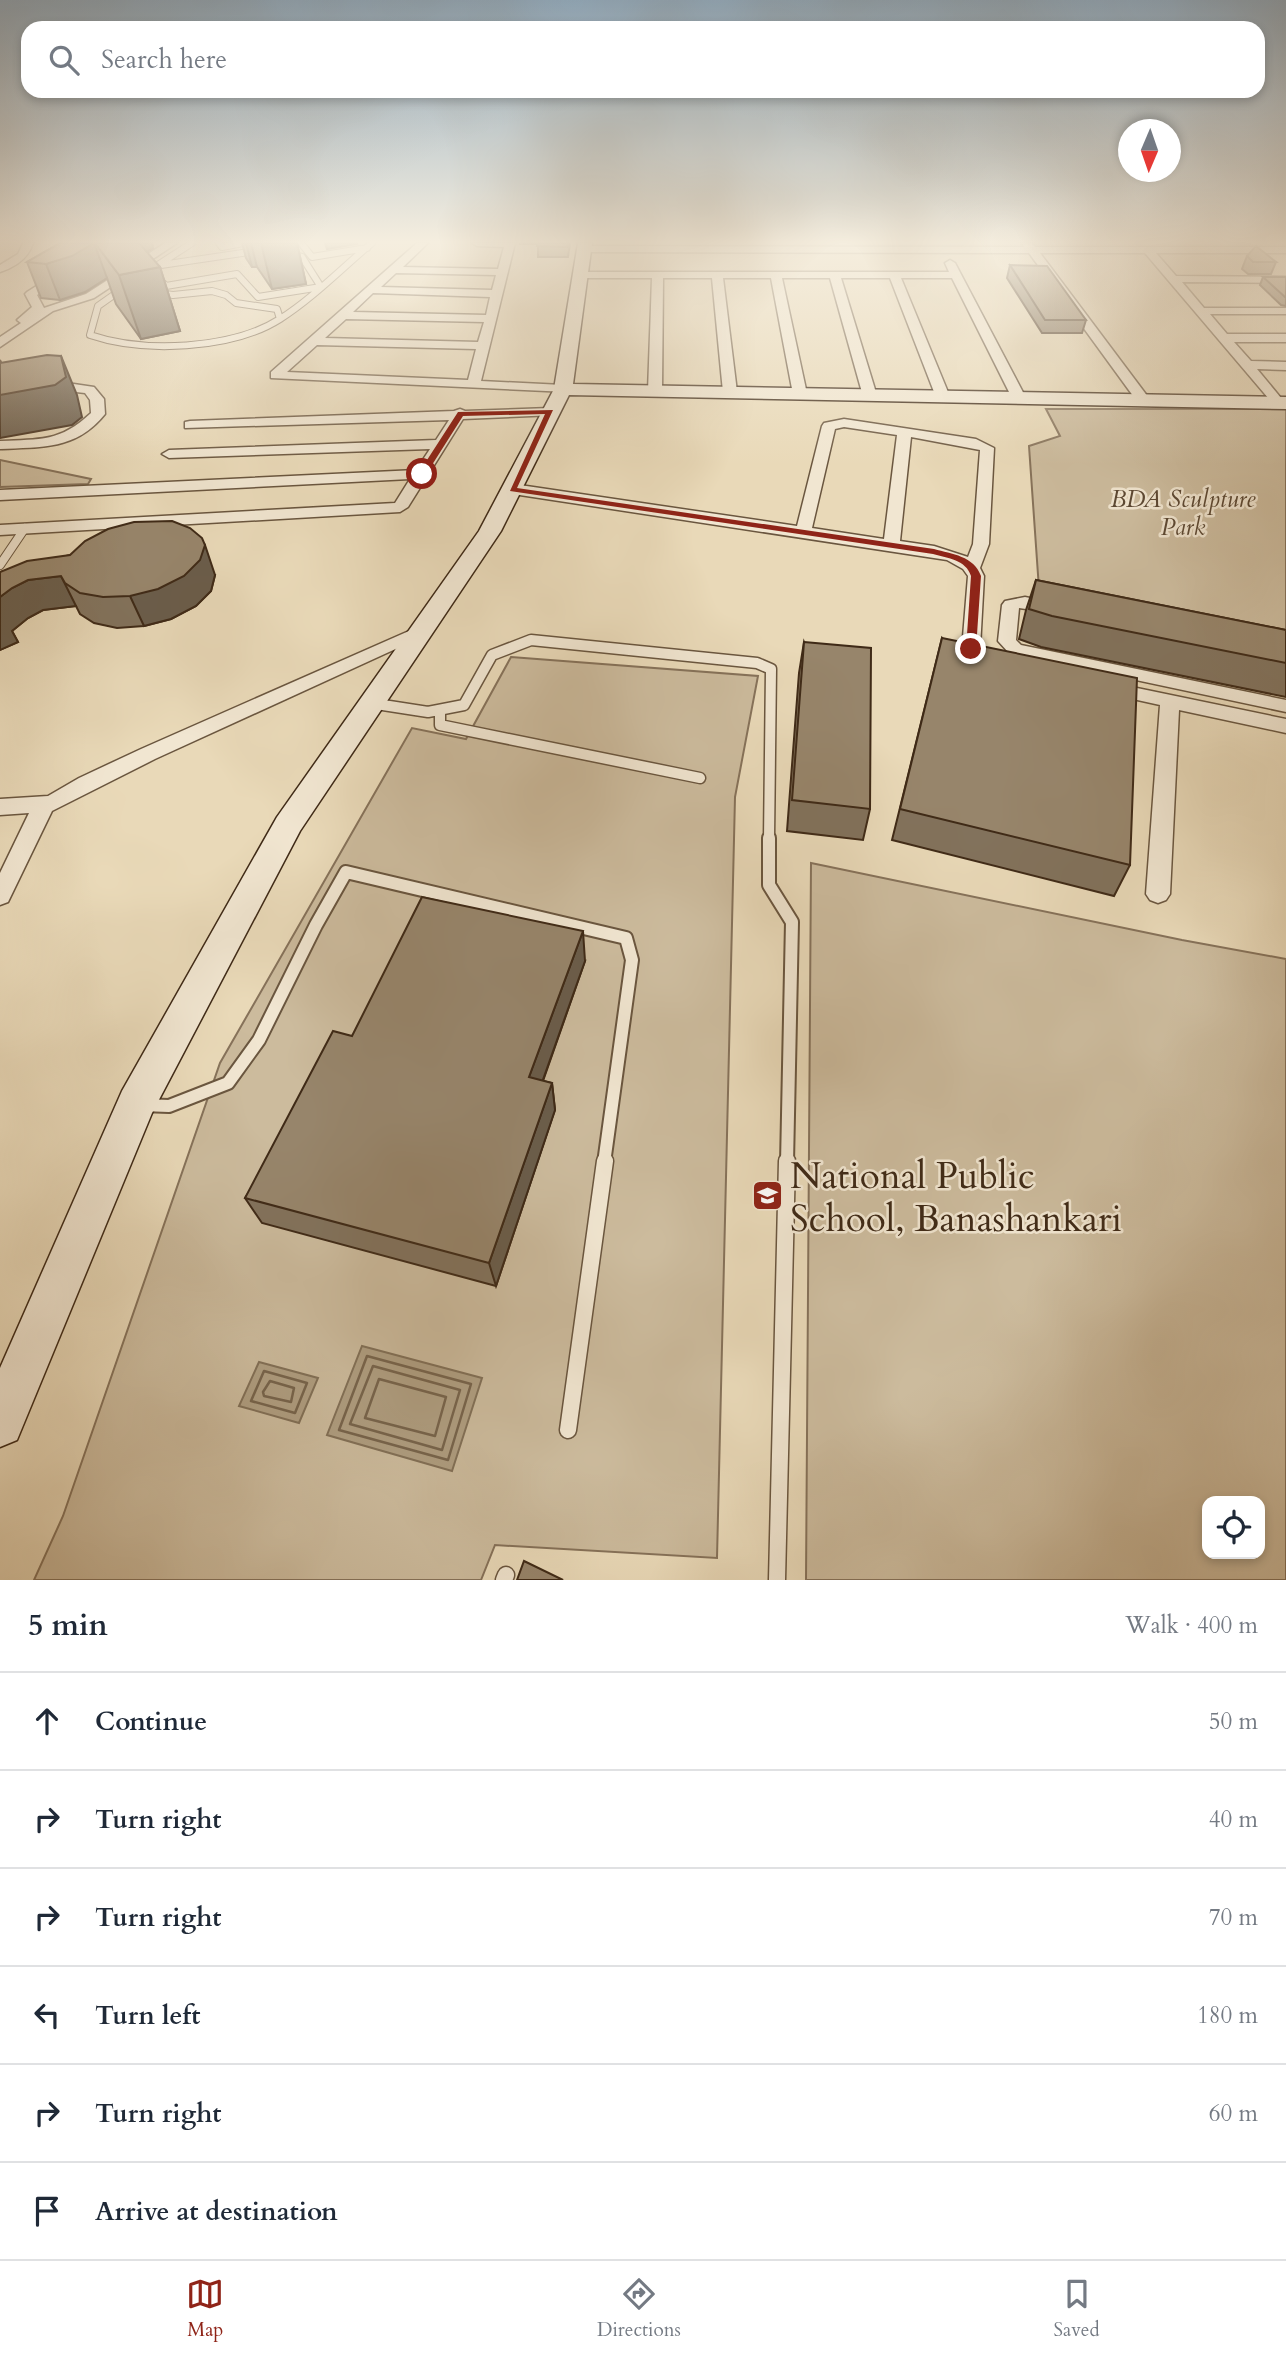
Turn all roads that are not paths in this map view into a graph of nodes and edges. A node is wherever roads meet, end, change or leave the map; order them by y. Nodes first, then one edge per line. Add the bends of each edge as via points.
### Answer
1 (31, 317) edge
2 (35, 317) edge
3 (95, 317) edge
4 (283, 317) edge
5 (342, 317) edge
6 (407, 317) edge
7 (573, 317) edge
8 (658, 317) edge
9 (722, 317) edge
10 (784, 317) edge
11 (847, 317) edge
12 (911, 317) edge
13 (977, 317) edge
14 (1081, 317) edge
15 (1207, 317) edge
16 (280, 319) joint
17 (490, 319) joint
18 (26, 322) junction
19 (0, 335) edge
20 (1225, 338) junction
21 (1286, 338) edge
22 (314, 341) junction
23 (0, 343) edge
24 (483, 346) junction
25 (1250, 365) junction
26 (1286, 366) edge
27 (0, 377) edge
28 (474, 383) junction
29 (655, 391) junction
30 (730, 392) junction
31 (800, 394) junction
32 (870, 396) junction
33 (943, 397) junction
34 (1019, 398) junction
35 (1144, 401) junction
36 (555, 402) junction
37 (1283, 403) edge
38 (460, 414) junction
39 (321, 419) junction
40 (190, 425) dead end
41 (905, 431) junction
42 (442, 444) junction
43 (0, 445) edge
44 (313, 449) junction
45 (169, 454) dead end
46 (422, 474) junction
47 (304, 480) junction
48 (513, 489) junction
49 (80, 491) junction
50 (0, 495) edge
51 (196, 502) junction
52 (57, 527) junction
53 (25, 528) junction
54 (0, 530) edge
55 (803, 533) junction
56 (891, 545) junction
57 (0, 565) edge
58 (973, 567) junction
59 (1077, 613) edge
60 (418, 632) junction
61 (1014, 667) edge
62 (1096, 685) edge
63 (1244, 697) junction
64 (1170, 702) junction
65 (370, 703) junction
66 (1286, 706) edge
67 (440, 713) junction
68 (1244, 717) junction
69 (1286, 726) edge
70 (701, 778) dead end
71 (86, 783) junction
72 (0, 796) edge
73 (44, 805) junction
74 (0, 807) edge
75 (1158, 894) dead end
76 (0, 896) edge
77 (136, 1104) junction
78 (0, 1423) edge
79 (568, 1430) dead end
80 (777, 1580) edge

1 - 18 street
2 - 18 street
3 - 16 lane via 90,335 124,345 161,347 265,328
4 - 16 lane
5 - 22 street
6 - 17 street
7 - 36 street
8 - 29 street
9 - 30 street
10 - 31 street
11 - 32 street
12 - 33 street
13 - 34 street
14 - 35 street
15 - 20 street
17 - 24 street
18 - 19 street
18 - 23 street
20 - 21 street
20 - 25 street
22 - 24 street
22 - 28 street via 276,375
24 - 28 street
25 - 26 street
25 - 37 street
27 - 43 street via 22,380 29,390 89,390 96,395 98,414 77,434 43,443
28 - 36 street
29 - 30 street
29 - 36 street
30 - 31 street
31 - 32 street
32 - 33 street
33 - 34 street
34 - 35 street
35 - 37 street
36 - 38 street
36 - 48 street
38 - 39 street
38 - 42 street
39 - 40 street
39 - 44 street
41 - 55 street via 829,426
41 - 56 street
41 - 58 street via 987,448 981,544
42 - 44 street
42 - 46 street
44 - 45 street
44 - 47 street
46 - 47 street
46 - 51 street via 400,507
47 - 51 street
48 - 55 street
48 - 60 street via 490,531
49 - 50 street
49 - 51 street
49 - 52 street
51 - 52 street
52 - 53 street
53 - 54 street
53 - 57 lane
55 - 56 street
56 - 58 street via 934,551
58 - 61 street via 971,649 979,657
59 - 63 street via 1025,602 1010,605 1007,641 1015,649
60 - 65 street
60 - 71 street
62 - 64 street
63 - 66 street
63 - 68 street
64 - 68 street
64 - 75 street
65 - 67 lane
65 - 77 street via 288,825
67 - 70 lane via 440,724
67 - 80 lane via 464,705 492,655 531,640 758,663 771,669 769,886 792,922
68 - 69 street
71 - 72 street
71 - 73 street
73 - 74 street
73 - 76 street
77 - 78 street
77 - 79 lane via 169,1106 228,1083 259,1040 346,872 626,938 632,960

